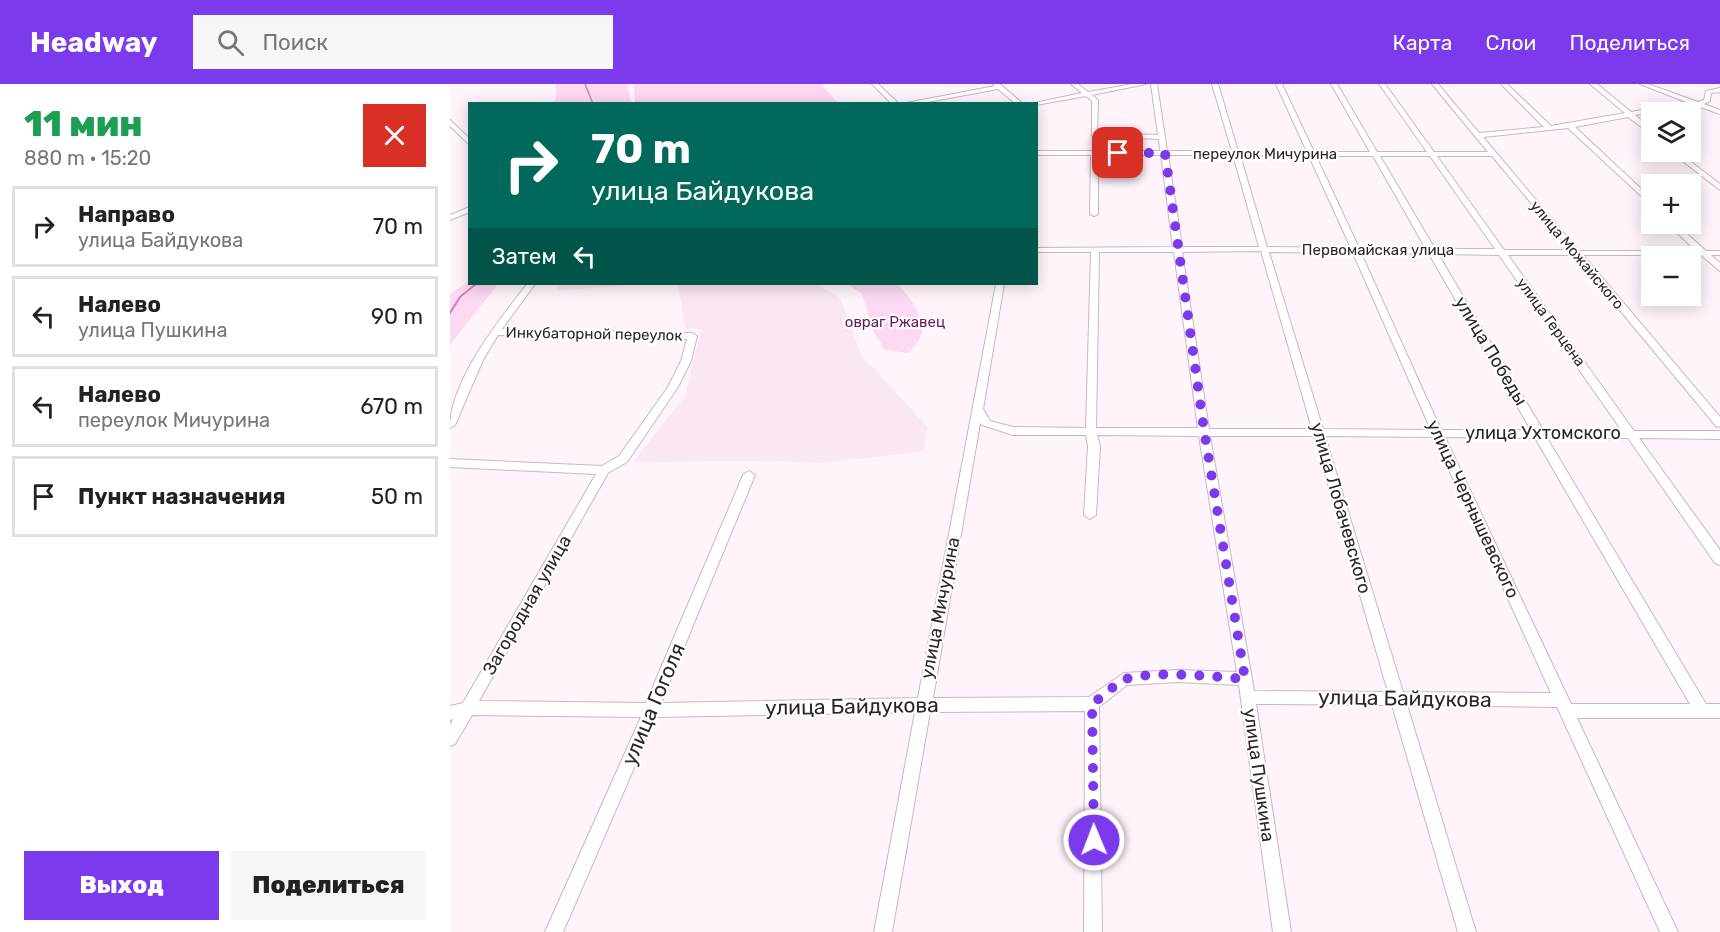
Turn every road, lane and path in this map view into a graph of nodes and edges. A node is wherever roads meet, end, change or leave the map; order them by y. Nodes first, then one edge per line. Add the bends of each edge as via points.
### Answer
1 (875, 84) edge
2 (1074, 84) edge
3 (1143, 84) edge
4 (1154, 84) edge
5 (1215, 84) edge
6 (1279, 84) edge
7 (1334, 84) edge
8 (1382, 84) edge
9 (1435, 84) edge
10 (1504, 84) edge
11 (1593, 84) edge
12 (1643, 84) edge
13 (998, 85) edge
14 (1720, 90) edge
15 (1087, 93) junction
16 (894, 102) edge
17 (914, 102) edge
18 (1018, 102) edge
19 (1693, 102) edge
20 (1700, 102) edge
21 (1038, 103) edge
22 (1701, 105) edge
23 (1720, 112) edge
24 (1641, 113) edge
25 (1629, 115) junction
26 (450, 122) edge
27 (1641, 124) edge
28 (1570, 126) junction
29 (1550, 129) junction
30 (460, 134) junction
31 (1478, 135) junction
32 (450, 137) edge
33 (1162, 137) junction
34 (468, 141) edge
35 (1038, 153) edge
36 (1095, 153) junction
37 (1165, 153) junction
38 (1237, 154) junction
39 (1312, 154) junction
40 (1375, 154) junction
41 (1430, 154) junction
42 (1493, 154) junction
43 (1686, 162) edge
44 (1720, 189) edge
45 (1641, 194) edge
46 (468, 210) edge
47 (1094, 214) dead end
48 (450, 218) edge
49 (1683, 234) edge
50 (1178, 249) junction
51 (1264, 249) junction
52 (1038, 250) edge
53 (1356, 250) junction
54 (1095, 251) junction
55 (1431, 251) junction
56 (1499, 251) junction
57 (1704, 253) junction
58 (1720, 253) edge
59 (1575, 254) junction
60 (1720, 268) edge
61 (530, 285) edge
62 (1000, 285) edge
63 (495, 332) junction
64 (692, 336) joint
65 (978, 410) junction
66 (1720, 424) edge
67 (450, 425) edge
68 (1204, 430) junction
69 (1091, 431) junction
70 (1318, 431) junction
71 (1437, 432) junction
72 (1540, 433) junction
73 (1631, 434) junction
74 (1720, 435) edge
75 (450, 463) edge
76 (604, 470) junction
77 (749, 475) dead end
78 (1090, 515) dead end
79 (1720, 560) edge
80 (1245, 679) junction
81 (1396, 696) junction
82 (1248, 697) junction
83 (1092, 704) junction
84 (922, 705) junction
85 (1564, 706) junction
86 (469, 708) junction
87 (651, 710) junction
88 (1720, 711) edge
89 (1702, 712) junction
90 (450, 713) edge
91 (450, 739) edge
92 (554, 932) edge
93 (883, 932) edge
94 (1093, 932) edge
95 (1282, 932) edge
96 (1467, 932) edge
97 (1669, 932) edge

1 - 16 street
2 - 15 street
3 - 15 street
4 - 33 street, улица Пушкина
5 - 38 street, улица Лобачевского
6 - 39 street, улица Чернышевского
7 - 40 street, улица Победы
8 - 41 street, улица Герцена
9 - 31 street, улица Можайского
10 - 29 street
11 - 25 street
12 - 19 street
13 - 17 street
13 - 18 street
14 - 20 street via 1708,92 1707,100
15 - 21 street
15 - 33 street via 1095,100 1094,135
22 - 23 street
24 - 25 street
25 - 27 street
25 - 28 street
26 - 30 street
28 - 29 street
28 - 45 street
29 - 31 street
30 - 32 street
30 - 34 street
31 - 42 street, улица Можайского
33 - 37 street, улица Пушкина
35 - 36 street, переулок Мичурина
36 - 37 street, переулок Мичурина
36 - 47 street
37 - 38 street, переулок Мичурина
37 - 50 street, улица Пушкина
38 - 39 street, переулок Мичурина
38 - 51 street, улица Лобачевского
39 - 40 street, переулок Мичурина
39 - 53 street, улица Чернышевского
40 - 41 street, переулок Мичурина
40 - 55 street, улица Победы
41 - 42 street, переулок Мичурина
41 - 56 street, улица Герцена
42 - 59 street, улица Можайского
43 - 44 street
46 - 48 street
49 - 57 street
50 - 51 street, Первомайская улица
50 - 54 street, Первомайская улица
50 - 68 street, улица Пушкина
51 - 53 street, Первомайская улица
51 - 70 street, улица Лобачевского
52 - 54 street, Первомайская улица
53 - 55 street, Первомайская улица
53 - 71 street, улица Чернышевского
54 - 69 street
55 - 56 street, Первомайская улица
55 - 72 street, улица Победы
56 - 59 street, Первомайская улица
56 - 73 street, улица Герцена
57 - 58 street, Первомайская улица
57 - 59 street, Первомайская улица
57 - 60 street
59 - 66 street, улица Можайского
61 - 63 street
62 - 65 street, улица Мичурина
63 - 64 street, Инкубаторной переулок via 546,330
63 - 67 street via 478,360
64 - 76 street, Загородная улица via 686,361 673,387 623,459
65 - 69 street, улица Ухтомского via 986,423 1003,430
65 - 84 street, улица Мичурина
68 - 69 street, улица Ухтомского
68 - 70 street, улица Ухтомского
68 - 80 street, улица Пушкина
69 - 78 street via 1094,446
70 - 71 street, улица Ухтомского
70 - 81 street, улица Лобачевского
71 - 72 street, улица Ухтомского
71 - 85 street, улица Чернышевского
72 - 73 street, улица Ухтомского
72 - 89 street, улица Победы
73 - 74 street, улица Ухтомского
73 - 79 street, улица Герцена
75 - 76 street
76 - 86 street, Загородная улица
77 - 87 street, улица Гоголя
80 - 82 street, улица Пушкина
80 - 83 street via 1124,679
81 - 82 street, улица Байдукова
81 - 85 street, улица Байдукова
81 - 96 street, улица Лобачевского
82 - 95 street, улица Пушкина
83 - 84 street, улица Байдукова
83 - 94 street
84 - 87 street, улица Байдукова
84 - 93 street, улица Мичурина
85 - 89 street, улица Байдукова
85 - 97 street, улица Чернышевского
86 - 87 street, улица Байдукова
86 - 90 street, улица Байдукова
86 - 91 street, Загородная улица
87 - 92 street, улица Гоголя
88 - 89 street, улица Байдукова

